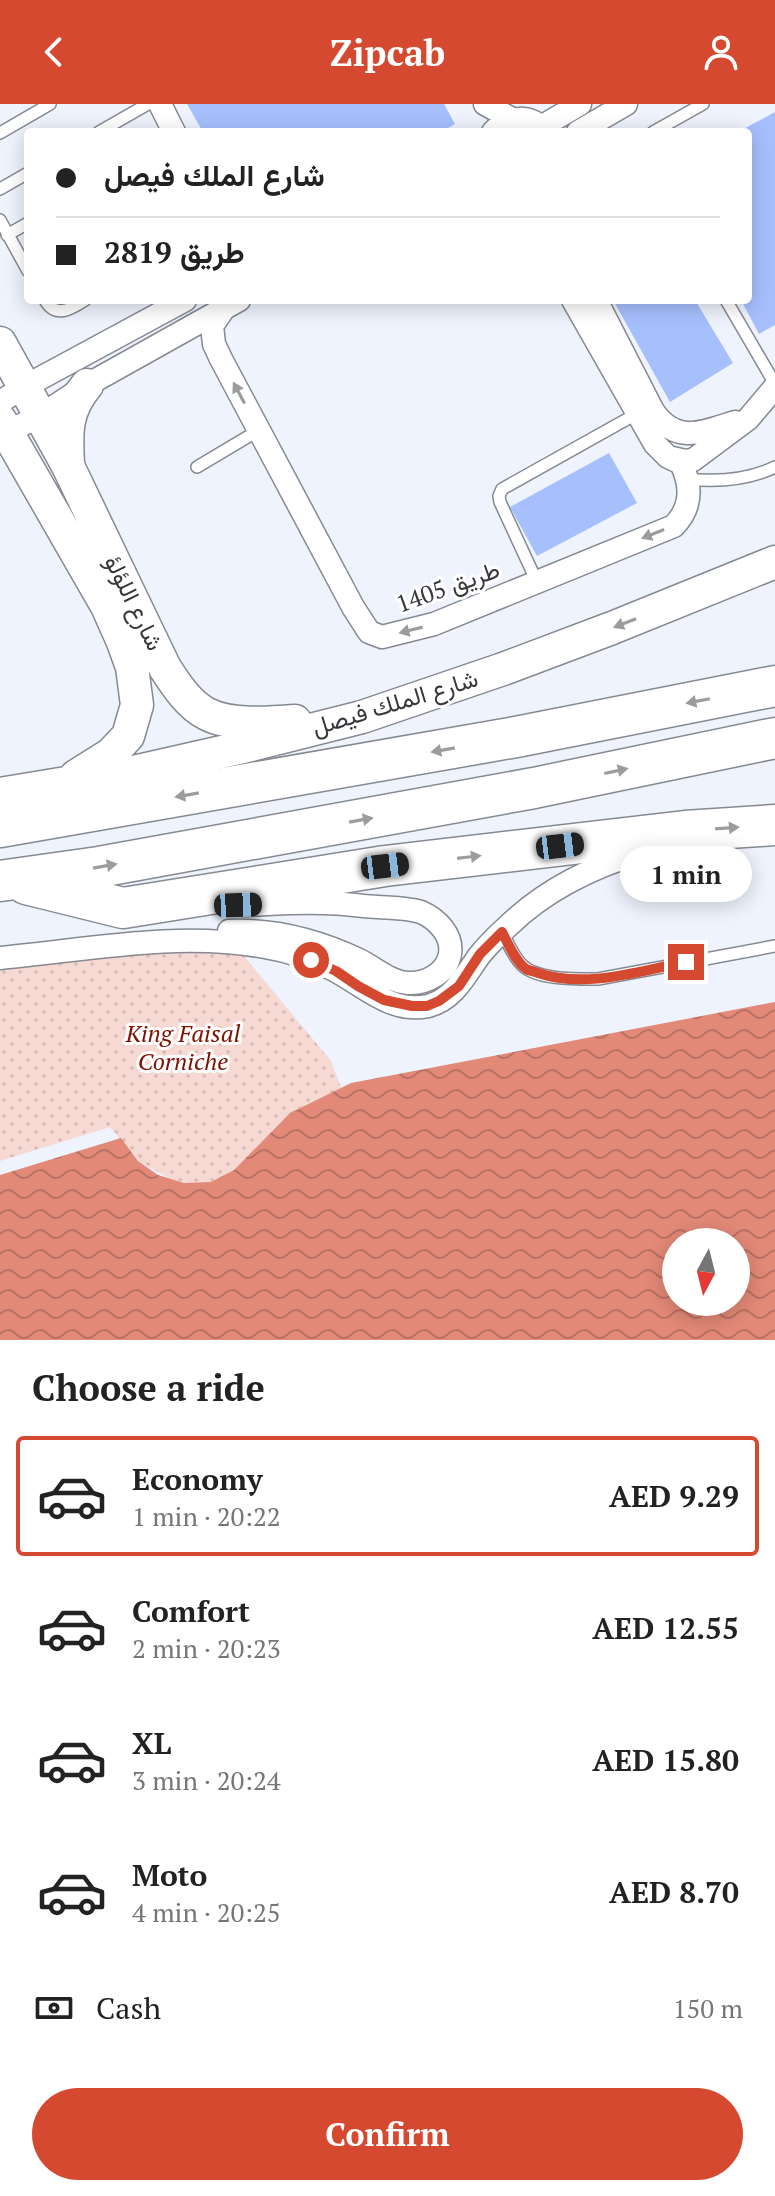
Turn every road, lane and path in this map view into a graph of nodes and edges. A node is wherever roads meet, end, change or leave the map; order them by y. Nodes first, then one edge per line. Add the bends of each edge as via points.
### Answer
1 (50, 104) edge
2 (148, 104) edge
3 (160, 104) edge
4 (485, 104) edge
5 (580, 104) edge
6 (626, 104) edge
7 (703, 104) edge
8 (512, 119) junction
9 (106, 128) edge
10 (172, 128) edge
11 (497, 128) edge
12 (541, 128) edge
13 (547, 128) edge
14 (585, 128) edge
15 (660, 128) edge
16 (0, 133) edge
17 (24, 175) edge
18 (0, 189) edge
19 (0, 220) edge
20 (24, 225) edge
21 (7, 235) junction
22 (24, 264) edge
23 (47, 304) edge
24 (78, 304) edge
25 (179, 304) edge
26 (232, 304) edge
27 (575, 304) edge
28 (598, 304) edge
29 (728, 304) edge
30 (0, 343) edge
31 (87, 385) junction
32 (775, 386) edge
33 (8, 410) edge
34 (638, 413) junction
35 (40, 416) junction
36 (748, 419) junction
37 (259, 430) junction
38 (668, 457) junction
39 (68, 466) junction
40 (197, 467) dead end
41 (775, 467) edge
42 (687, 479) junction
43 (775, 562) edge
44 (537, 582) junction
45 (775, 686) edge
46 (362, 717) junction
47 (775, 738) edge
48 (63, 783) junction
49 (0, 794) edge
50 (775, 825) edge
51 (0, 827) edge
52 (677, 832) junction
53 (3, 880) edge
54 (123, 908) junction
55 (502, 932) junction
56 (169, 941) junction
57 (775, 946) edge
58 (0, 958) edge

1 - 16 lane
2 - 9 lane
3 - 10 street
4 - 8 street
5 - 13 street
6 - 14 street
7 - 15 lane
8 - 11 street
8 - 12 street via 528,119
17 - 18 lane
19 - 21 lane
20 - 21 lane
21 - 22 lane
23 - 24 lane via 58,311
25 - 33 street
26 - 31 street, طريق 1405
37 -> 26 street, طريق 1405 via 214,344 212,326
27 - 34 street
28 - 36 street via 665,425 691,434
29 - 32 lane
30 - 33 main road, شارع اللؤلؤ
31 - 35 street, طريق 1405
31 - 39 main road via 68,420
32 - 36 street
33 - 35 main road, شارع اللؤلؤ
33 - 48 main road, شارع اللؤلؤ via 132,667 137,705 128,736 111,754
34 - 38 street
34 - 44 lane via 502,489 500,502
35 - 39 main road, شارع اللؤلؤ
36 - 38 street via 693,460
37 - 40 lane
44 -> 37 street, طريق 1405 via 434,624 382,637 369,632
38 - 42 street via 681,463
39 - 46 main road, شارع اللؤلؤ via 180,691 207,714 231,721
41 - 42 lane via 741,478
42 -> 44 street, طريق 1405 via 688,501 674,526
43 -> 46 main road, شارع الملك فيصل via 599,633
45 -> 51 highway, شارع الملك فيصل
46 - 48 main road, شارع الملك فيصل via 133,772
53 -> 47 highway via 534,788
48 - 49 main road, شارع الملك فيصل
52 -> 50 highway
54 -> 52 highway via 385,866
52 - 55 street via 648,850 570,880
53 - 54 highway
54 - 56 street via 324,903 416,911 439,924 450,954 436,976 409,983 321,944 269,931 235,930
55 - 56 street via 459,986 427,1006 384,1000 336,971 289,953 242,944
55 - 57 lane via 525,968 571,979 598,979
56 - 58 street

